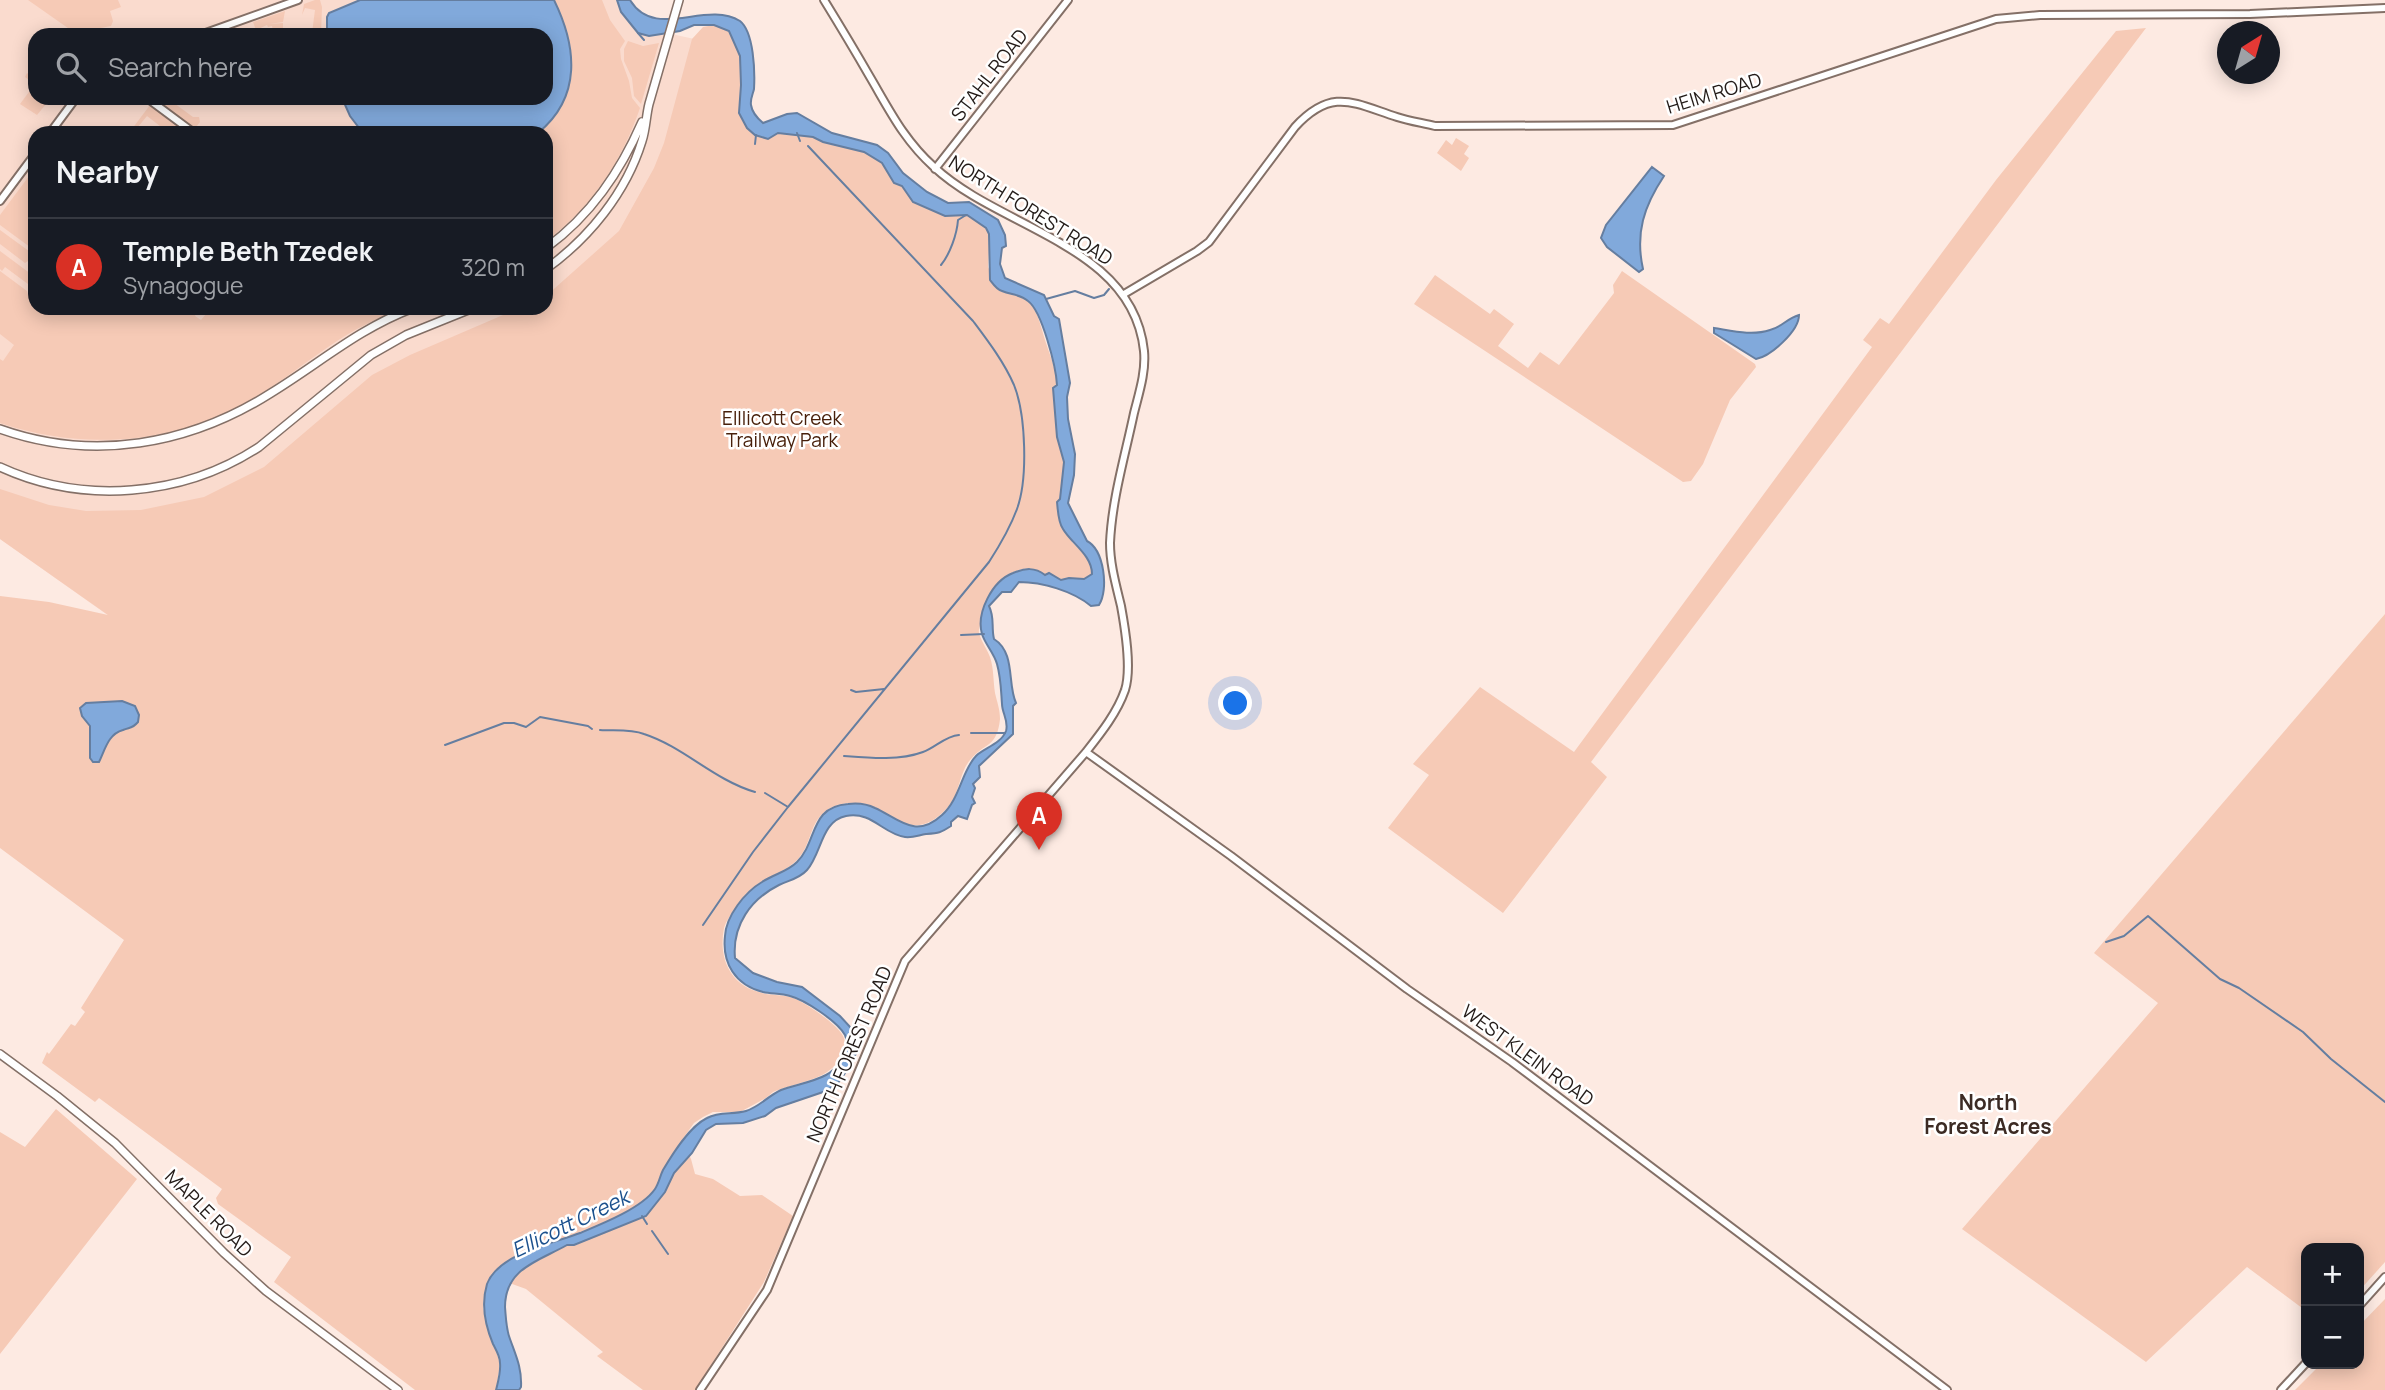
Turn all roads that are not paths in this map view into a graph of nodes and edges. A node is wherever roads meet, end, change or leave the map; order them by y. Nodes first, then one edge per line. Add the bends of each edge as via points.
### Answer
1 (298, 0) edge
2 (679, 0) edge
3 (824, 0) edge
4 (1068, 0) edge
5 (2385, 8) edge
6 (220, 28) edge
7 (71, 105) edge
8 (156, 105) edge
9 (648, 108) junction
10 (55, 126) edge
11 (185, 126) edge
12 (28, 163) edge
13 (935, 169) junction
14 (0, 201) edge
15 (553, 242) edge
16 (553, 263) edge
17 (1124, 294) junction
18 (397, 315) edge
19 (456, 315) edge
20 (0, 429) edge
21 (0, 467) edge
22 (1086, 752) junction
23 (0, 1054) edge
24 (2385, 1277) edge
25 (2364, 1300) edge
26 (2301, 1368) edge
27 (398, 1390) edge
28 (700, 1390) edge
29 (1947, 1390) edge
30 (2281, 1390) edge

1 - 6 street
2 - 9 main road
3 - 13 street, NORTH FOREST ROAD via 905,138
4 - 13 street, STAHL ROAD
5 - 17 street, HEIM ROAD via 1996,19 1673,125 1435,126 1360,103 1333,102 1306,115 1295,127 1209,242
7 - 10 street
8 - 11 street
9 - 15 main road via 608,187
9 - 16 main road via 636,156 612,202 579,243
12 - 14 street
13 - 17 street, NORTH FOREST ROAD via 981,201 1098,267
17 - 22 street, NORTH FOREST ROAD via 1144,354 1110,545 1124,619 1125,688 1108,723
18 - 20 main road via 367,328 230,417 186,435 100,447 54,443
19 - 21 main road via 389,344 259,447 188,480 140,490 80,489 36,481
22 - 28 street, NORTH FOREST ROAD via 905,961 766,1290
22 - 29 street, WEST KLEIN ROAD via 1512,1062
23 - 27 main road, MAPLE ROAD via 115,1143 266,1291
24 - 25 street
26 - 30 street

